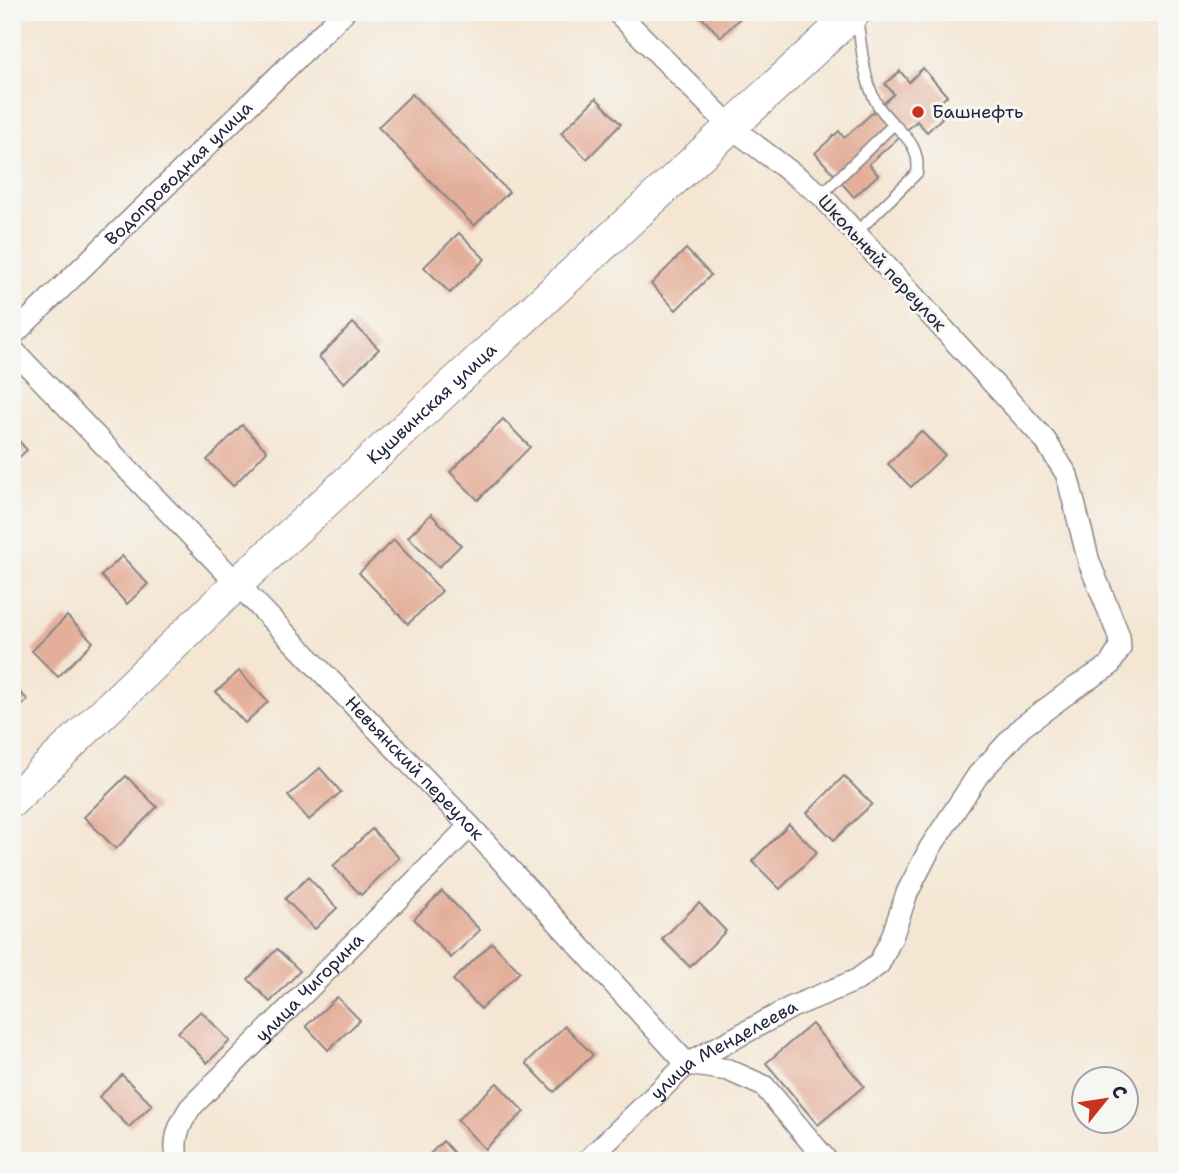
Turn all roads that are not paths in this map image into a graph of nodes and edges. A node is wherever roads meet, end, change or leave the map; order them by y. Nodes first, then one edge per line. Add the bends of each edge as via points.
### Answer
1 (344, 12) edge
2 (617, 12) edge
3 (855, 12) edge
4 (894, 124) junction
5 (731, 127) junction
6 (821, 195) junction
7 (857, 232) junction
8 (12, 336) edge
9 (12, 349) edge
10 (237, 583) junction
11 (12, 801) edge
12 (470, 826) junction
13 (879, 964) joint
14 (687, 1064) junction
15 (178, 1161) edge
16 (587, 1161) edge
17 (827, 1161) edge

1 - 8 street, Водопроводная улица
2 - 5 street, Школьный переулок
3 - 4 lane via 871,89 877,105
3 - 5 main road, Кушвинская улица
4 - 6 lane
4 - 7 lane via 915,147 917,173
5 - 6 street, Школьный переулок
5 - 10 main road, Кушвинская улица
6 - 7 street, Школьный переулок
7 - 13 street, Школьный переулок via 1045,440 1067,475 1088,562 1120,648 1109,666 1022,727 978,775 930,848
9 - 10 street, Невьянский переулок
10 - 11 main road, Кушвинская улица
10 - 12 street, Невьянский переулок
12 - 14 street, Невьянский переулок
12 - 15 street, улица Чигорина via 190,1108 176,1141
13 - 14 street, улица Менделеева via 857,980 792,1007
14 - 16 street, улица Менделеева
14 - 17 street via 728,1070 764,1086

